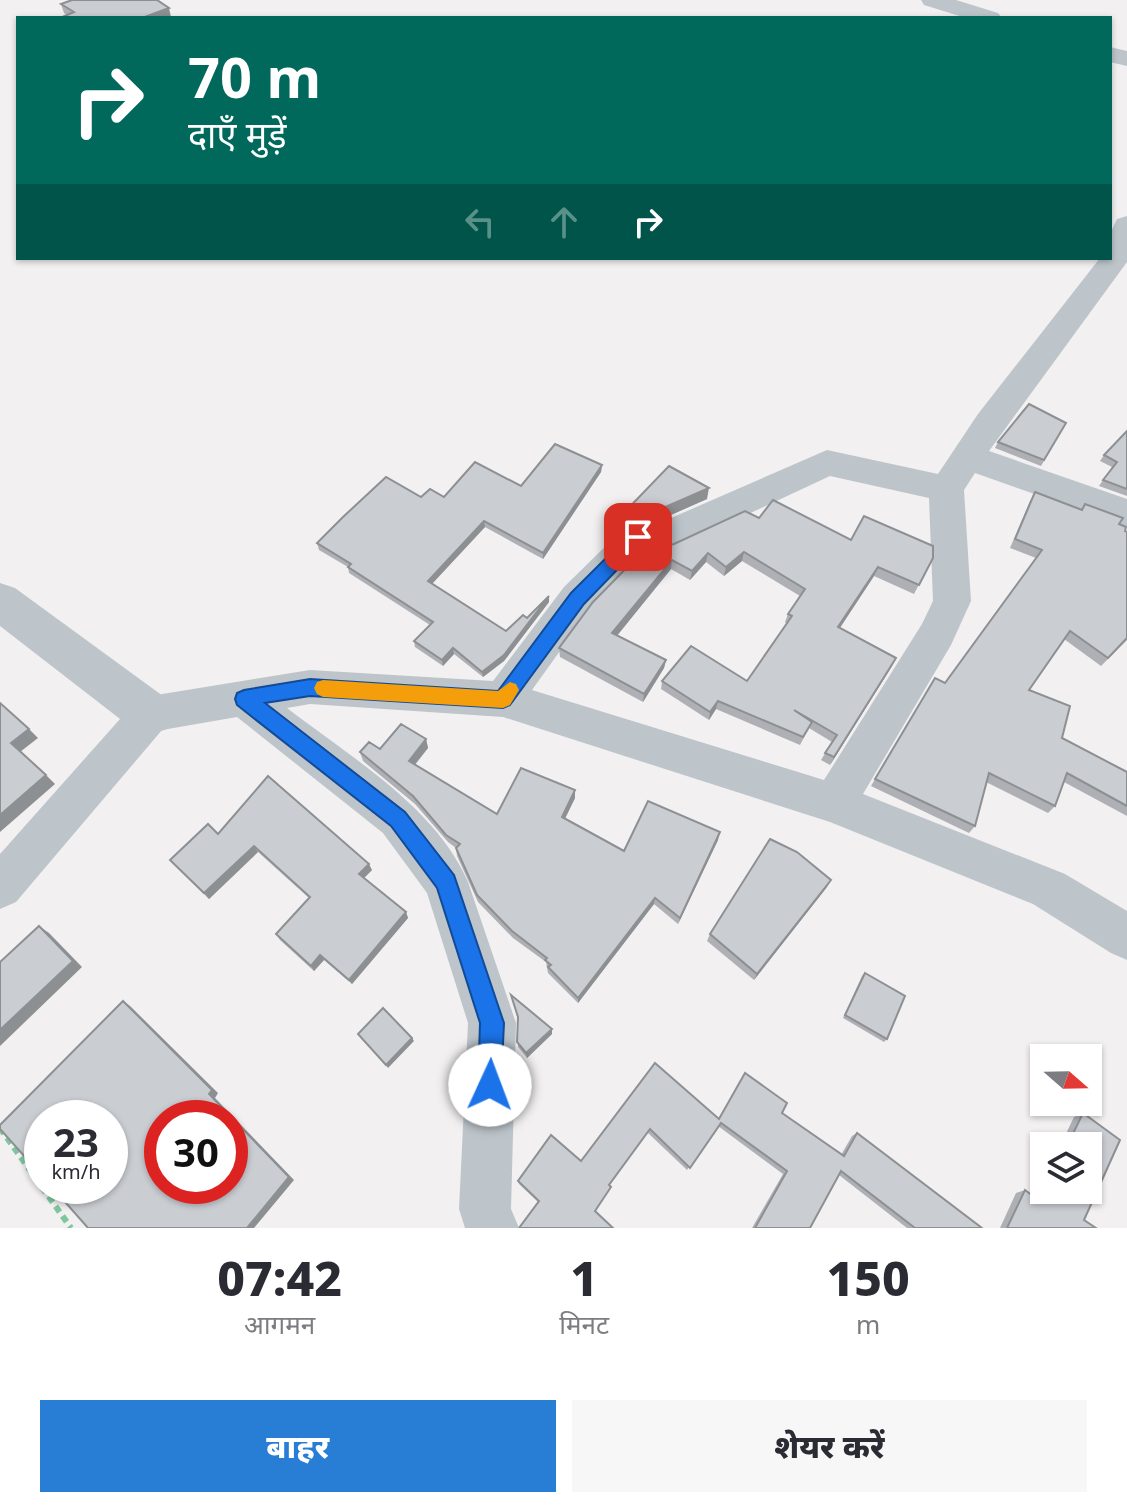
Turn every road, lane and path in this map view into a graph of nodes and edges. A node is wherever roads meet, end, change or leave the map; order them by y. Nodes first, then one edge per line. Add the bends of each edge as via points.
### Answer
1 (932, 0) edge
2 (984, 16) edge
3 (1127, 225) edge
4 (968, 457) junction
5 (946, 489) junction
6 (1127, 513) edge
7 (0, 601) edge
8 (244, 699) junction
9 (503, 699) junction
10 (150, 714) junction
11 (834, 803) junction
12 (0, 887) edge
13 (1127, 937) edge
14 (0, 1128) edge
15 (71, 1228) edge
16 (492, 1228) edge

1 - 2 street
3 - 4 street via 1118,254
4 - 5 street
4 - 6 street
5 - 9 street via 827,463 658,540 638,537 577,598
5 - 11 street via 952,601
7 - 10 street
8 - 9 street via 310,687
8 - 10 street
8 - 16 street via 398,819 446,882 492,1023 485,1209
9 - 11 street
10 - 12 street
11 - 13 street via 1049,889
14 - 15 path

